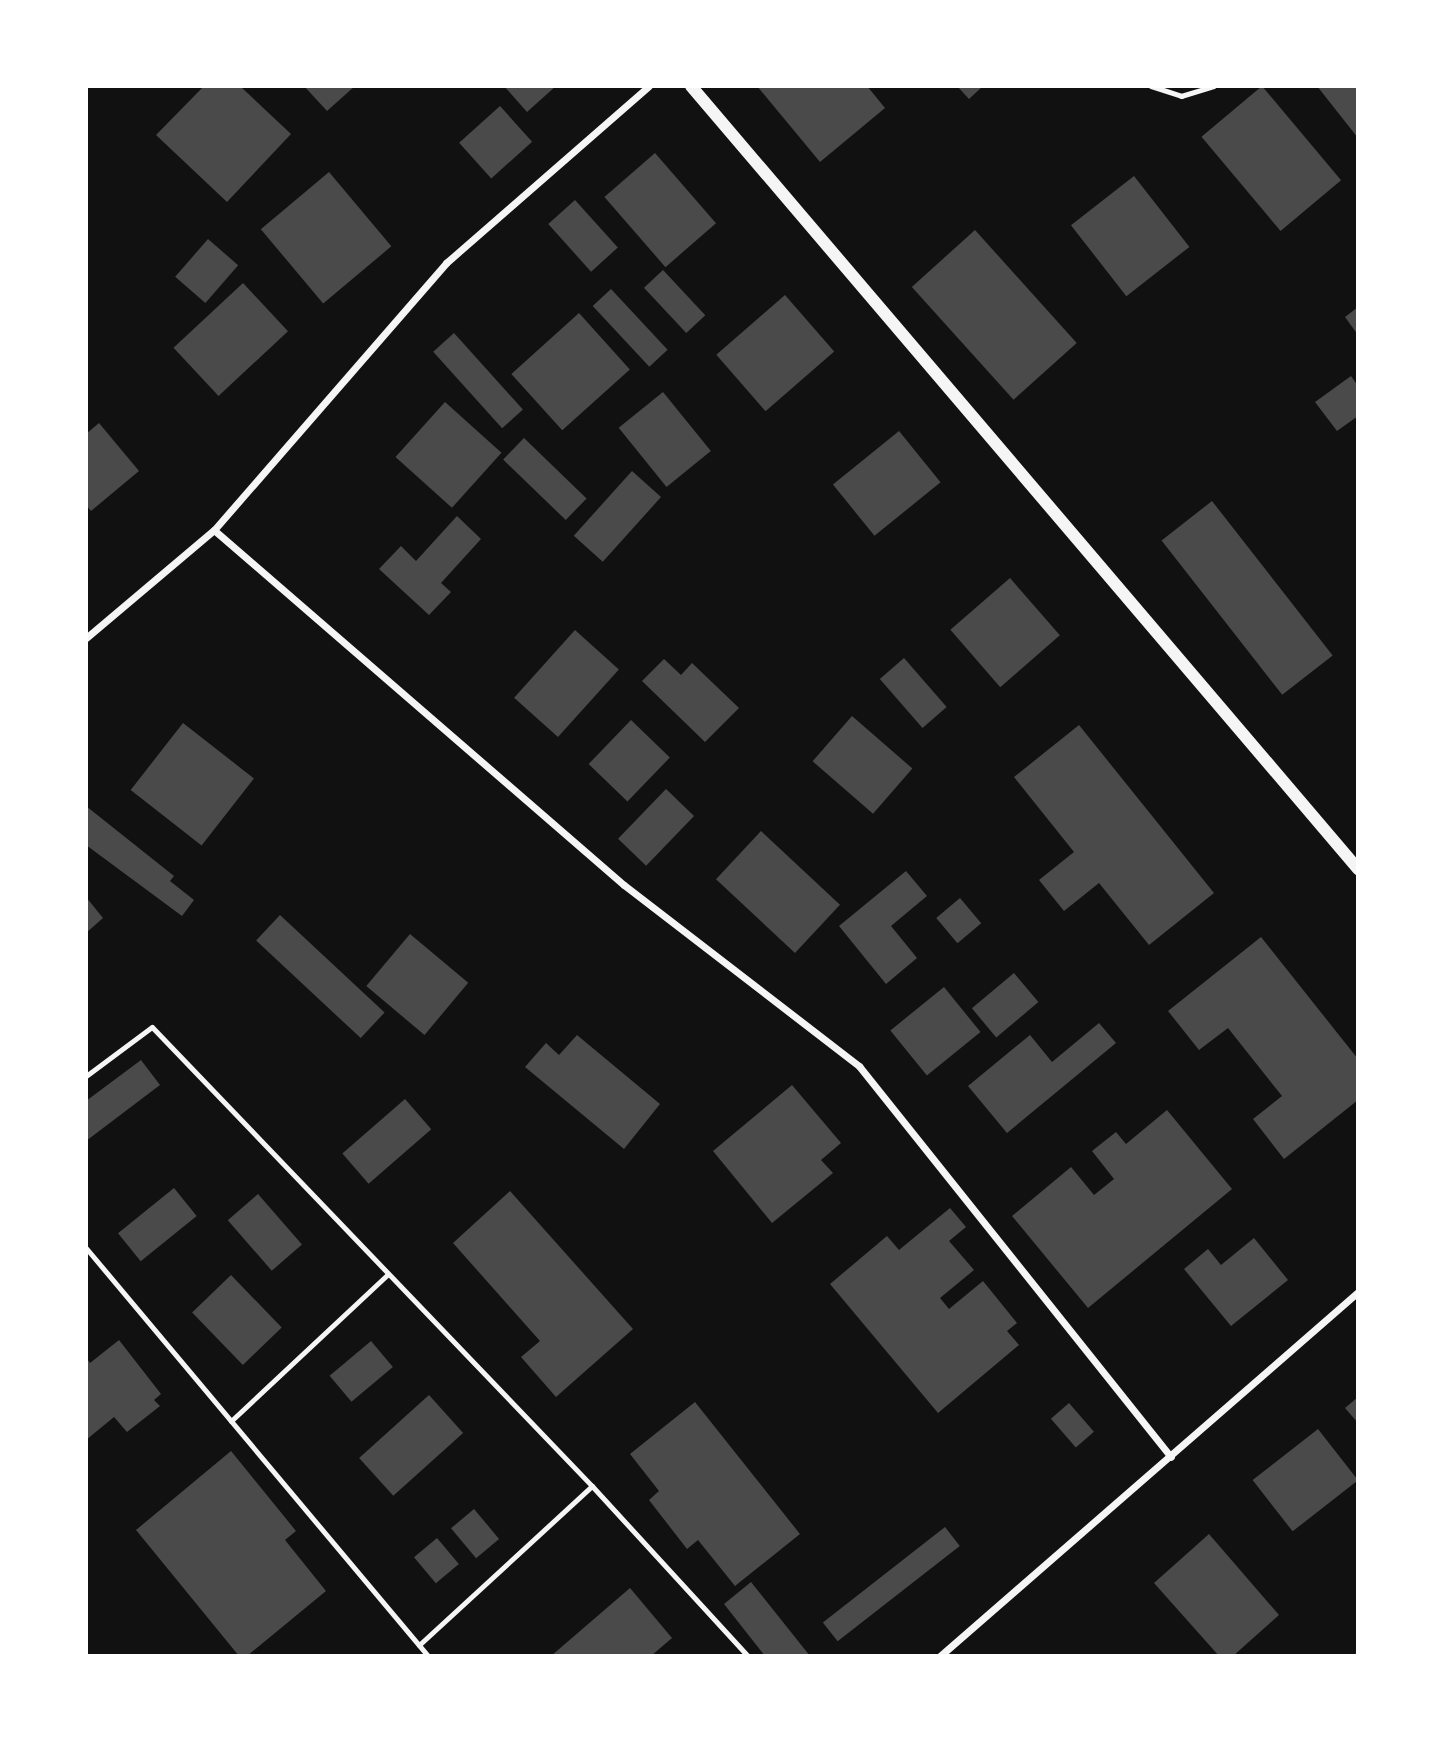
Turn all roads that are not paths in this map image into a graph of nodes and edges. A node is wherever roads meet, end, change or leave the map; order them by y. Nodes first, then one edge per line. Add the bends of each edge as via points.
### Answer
1 (649, 86) edge
2 (691, 86) edge
3 (1151, 86) edge
4 (1214, 86) edge
5 (214, 530) junction
6 (86, 639) edge
7 (1358, 869) edge
8 (86, 1076) edge
9 (86, 1248) edge
10 (387, 1275) junction
11 (1358, 1292) edge
12 (231, 1421) junction
13 (1171, 1457) junction
14 (592, 1486) junction
15 (419, 1645) junction
16 (428, 1656) edge
17 (748, 1656) edge
18 (940, 1656) edge

1 - 5 street via 446,263
2 - 7 street
3 - 4 lane via 1181,96
5 - 6 street
5 - 13 street via 624,885 859,1066
8 - 10 lane via 152,1027
9 - 12 lane
10 - 12 lane
10 - 14 lane
11 - 13 street
12 - 15 lane
13 - 18 street
14 - 15 lane
14 - 17 lane
15 - 16 lane

